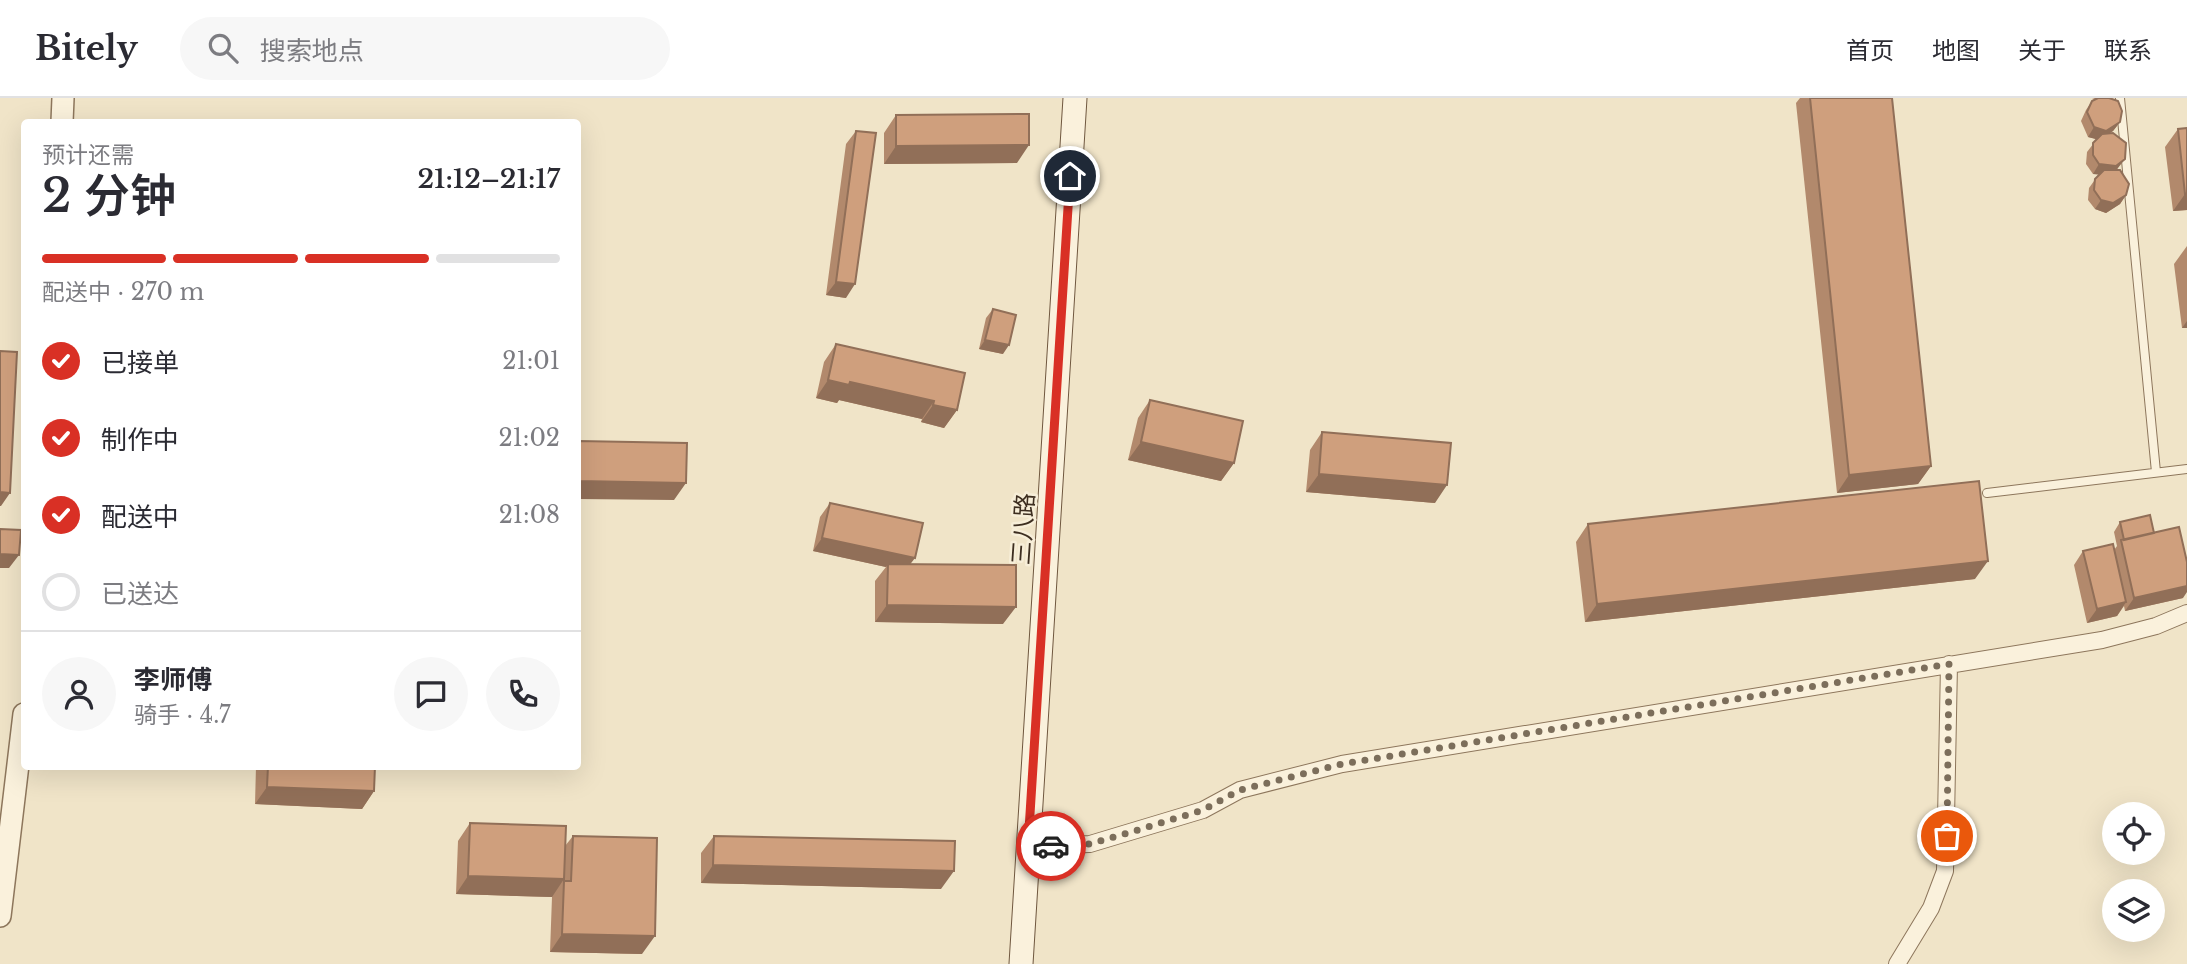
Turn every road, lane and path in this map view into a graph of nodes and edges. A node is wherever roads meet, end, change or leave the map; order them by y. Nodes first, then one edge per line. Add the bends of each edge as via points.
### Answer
1 (63, 98) edge
2 (1075, 98) edge
3 (2120, 98) edge
4 (62, 119) edge
5 (2187, 469) edge
6 (2156, 472) junction
7 (1987, 494) dead end
8 (2187, 613) edge
9 (1949, 664) junction
10 (21, 739) edge
11 (1028, 846) junction
12 (0, 916) edge
13 (1021, 964) edge
14 (1897, 964) edge

1 - 4 street
2 - 11 main road, 三八路
3 - 6 lane
5 - 6 lane
6 - 7 lane
8 - 9 street via 2102,640
9 - 11 street via 1342,764 1240,790 1203,810 1090,844
9 - 14 street via 1945,871 1931,908
10 - 12 street
11 - 13 main road, 三八路

